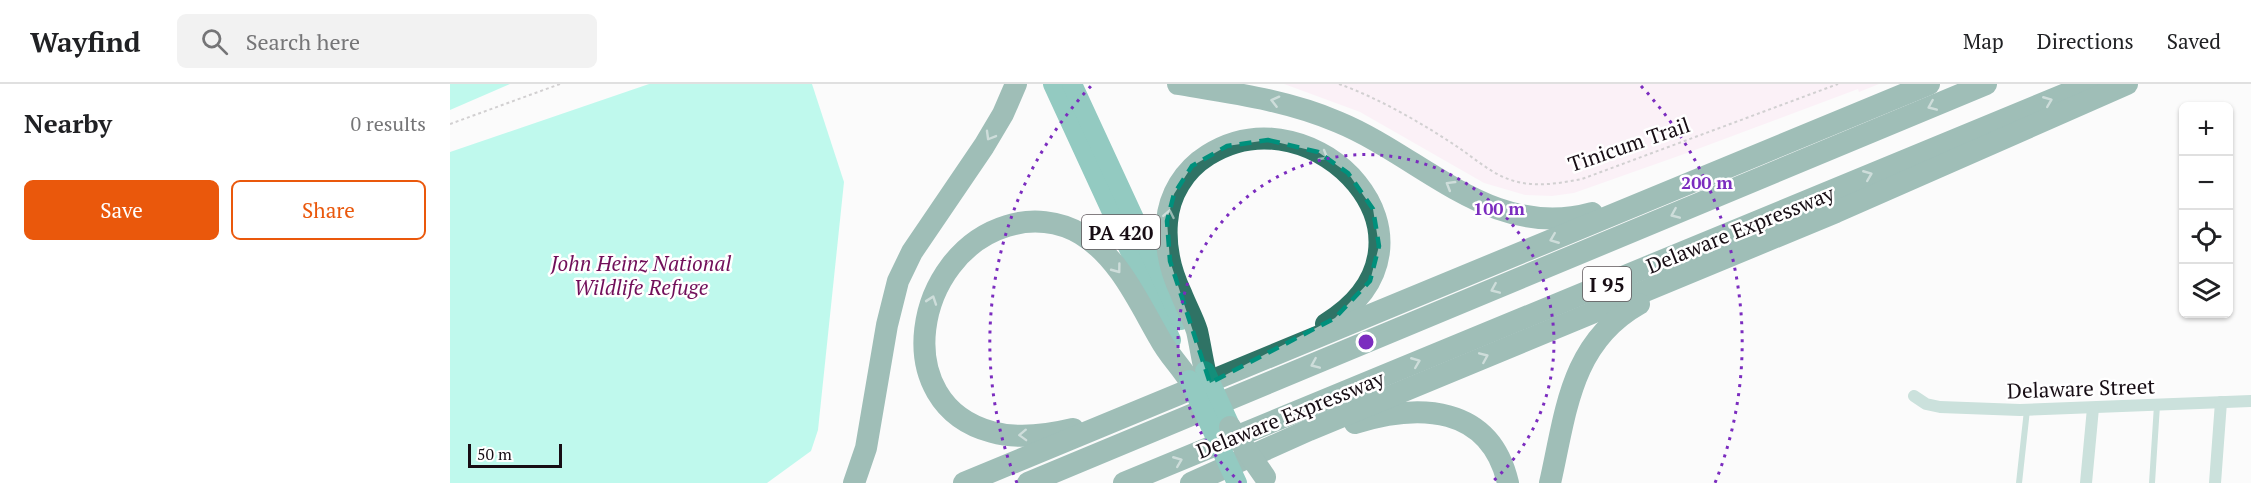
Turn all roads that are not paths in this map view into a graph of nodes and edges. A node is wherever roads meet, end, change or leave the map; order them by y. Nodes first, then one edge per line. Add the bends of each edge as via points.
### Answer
1 (1016, 84) edge
2 (1053, 84) edge
3 (1072, 84) edge
4 (1178, 84) edge
5 (1929, 84) edge
6 (1986, 84) edge
7 (2090, 84) edge
8 (2127, 84) edge
9 (1685, 185) junction
10 (1704, 266) junction
11 (1248, 366) junction
12 (1197, 375) junction
13 (1914, 396) dead end
14 (2251, 401) edge
15 (2221, 402) junction
16 (2157, 405) junction
17 (2093, 408) junction
18 (1141, 410) junction
19 (2027, 410) junction
20 (1230, 427) joint
21 (1276, 447) junction
22 (1256, 481) edge
23 (854, 483) edge
24 (964, 483) edge
25 (1028, 483) edge
26 (1124, 483) edge
27 (1191, 483) edge
28 (1508, 483) edge
29 (1550, 483) edge
30 (2019, 483) edge
31 (2086, 483) edge
32 (2152, 483) edge
33 (2215, 483) edge

1 -> 23 highway via 984,146 912,252 898,281 866,448
2 - 12 main road, PA 420
3 - 12 main road, PA 420
9 -> 4 highway via 1650,192 1575,217 1522,217 1474,200 1337,121 1268,99
5 - 9 highway
6 -> 25 highway, Delaware Expressway / I 95
26 -> 7 highway, Delaware Expressway / I 95
8 - 10 highway
9 -> 11 highway
21 -> 10 highway
10 - 29 highway via 1626,311 1593,344 1574,382
12 -> 11 highway via 1197,330 1170,261 1167,230 1171,204 1192,166 1214,151 1240,142 1282,141 1318,152 1357,183 1376,218 1378,254 1371,281 1352,304 1323,325
11 - 18 highway
18 -> 12 highway via 1071,429 1026,435 992,433 963,419 940,395 926,356 927,314 947,269 965,249 1000,228 1037,221 1070,229 1107,256 1161,342
12 - 20 main road, PA 420, bridge
12 - 22 main road, PA 420, bridge
13 - 19 street, Delaware Street via 1940,407
14 - 15 street, Delaware Street
15 - 16 street, Delaware Street
15 - 33 street
16 - 17 street, Delaware Street
16 - 32 lane
17 - 19 street, Delaware Street
17 - 31 street
18 - 24 highway
19 - 30 lane
20 - 22 highway, bridge
21 - 27 highway
21 - 28 highway via 1378,417 1411,411 1437,412 1460,420 1486,440 1501,460

